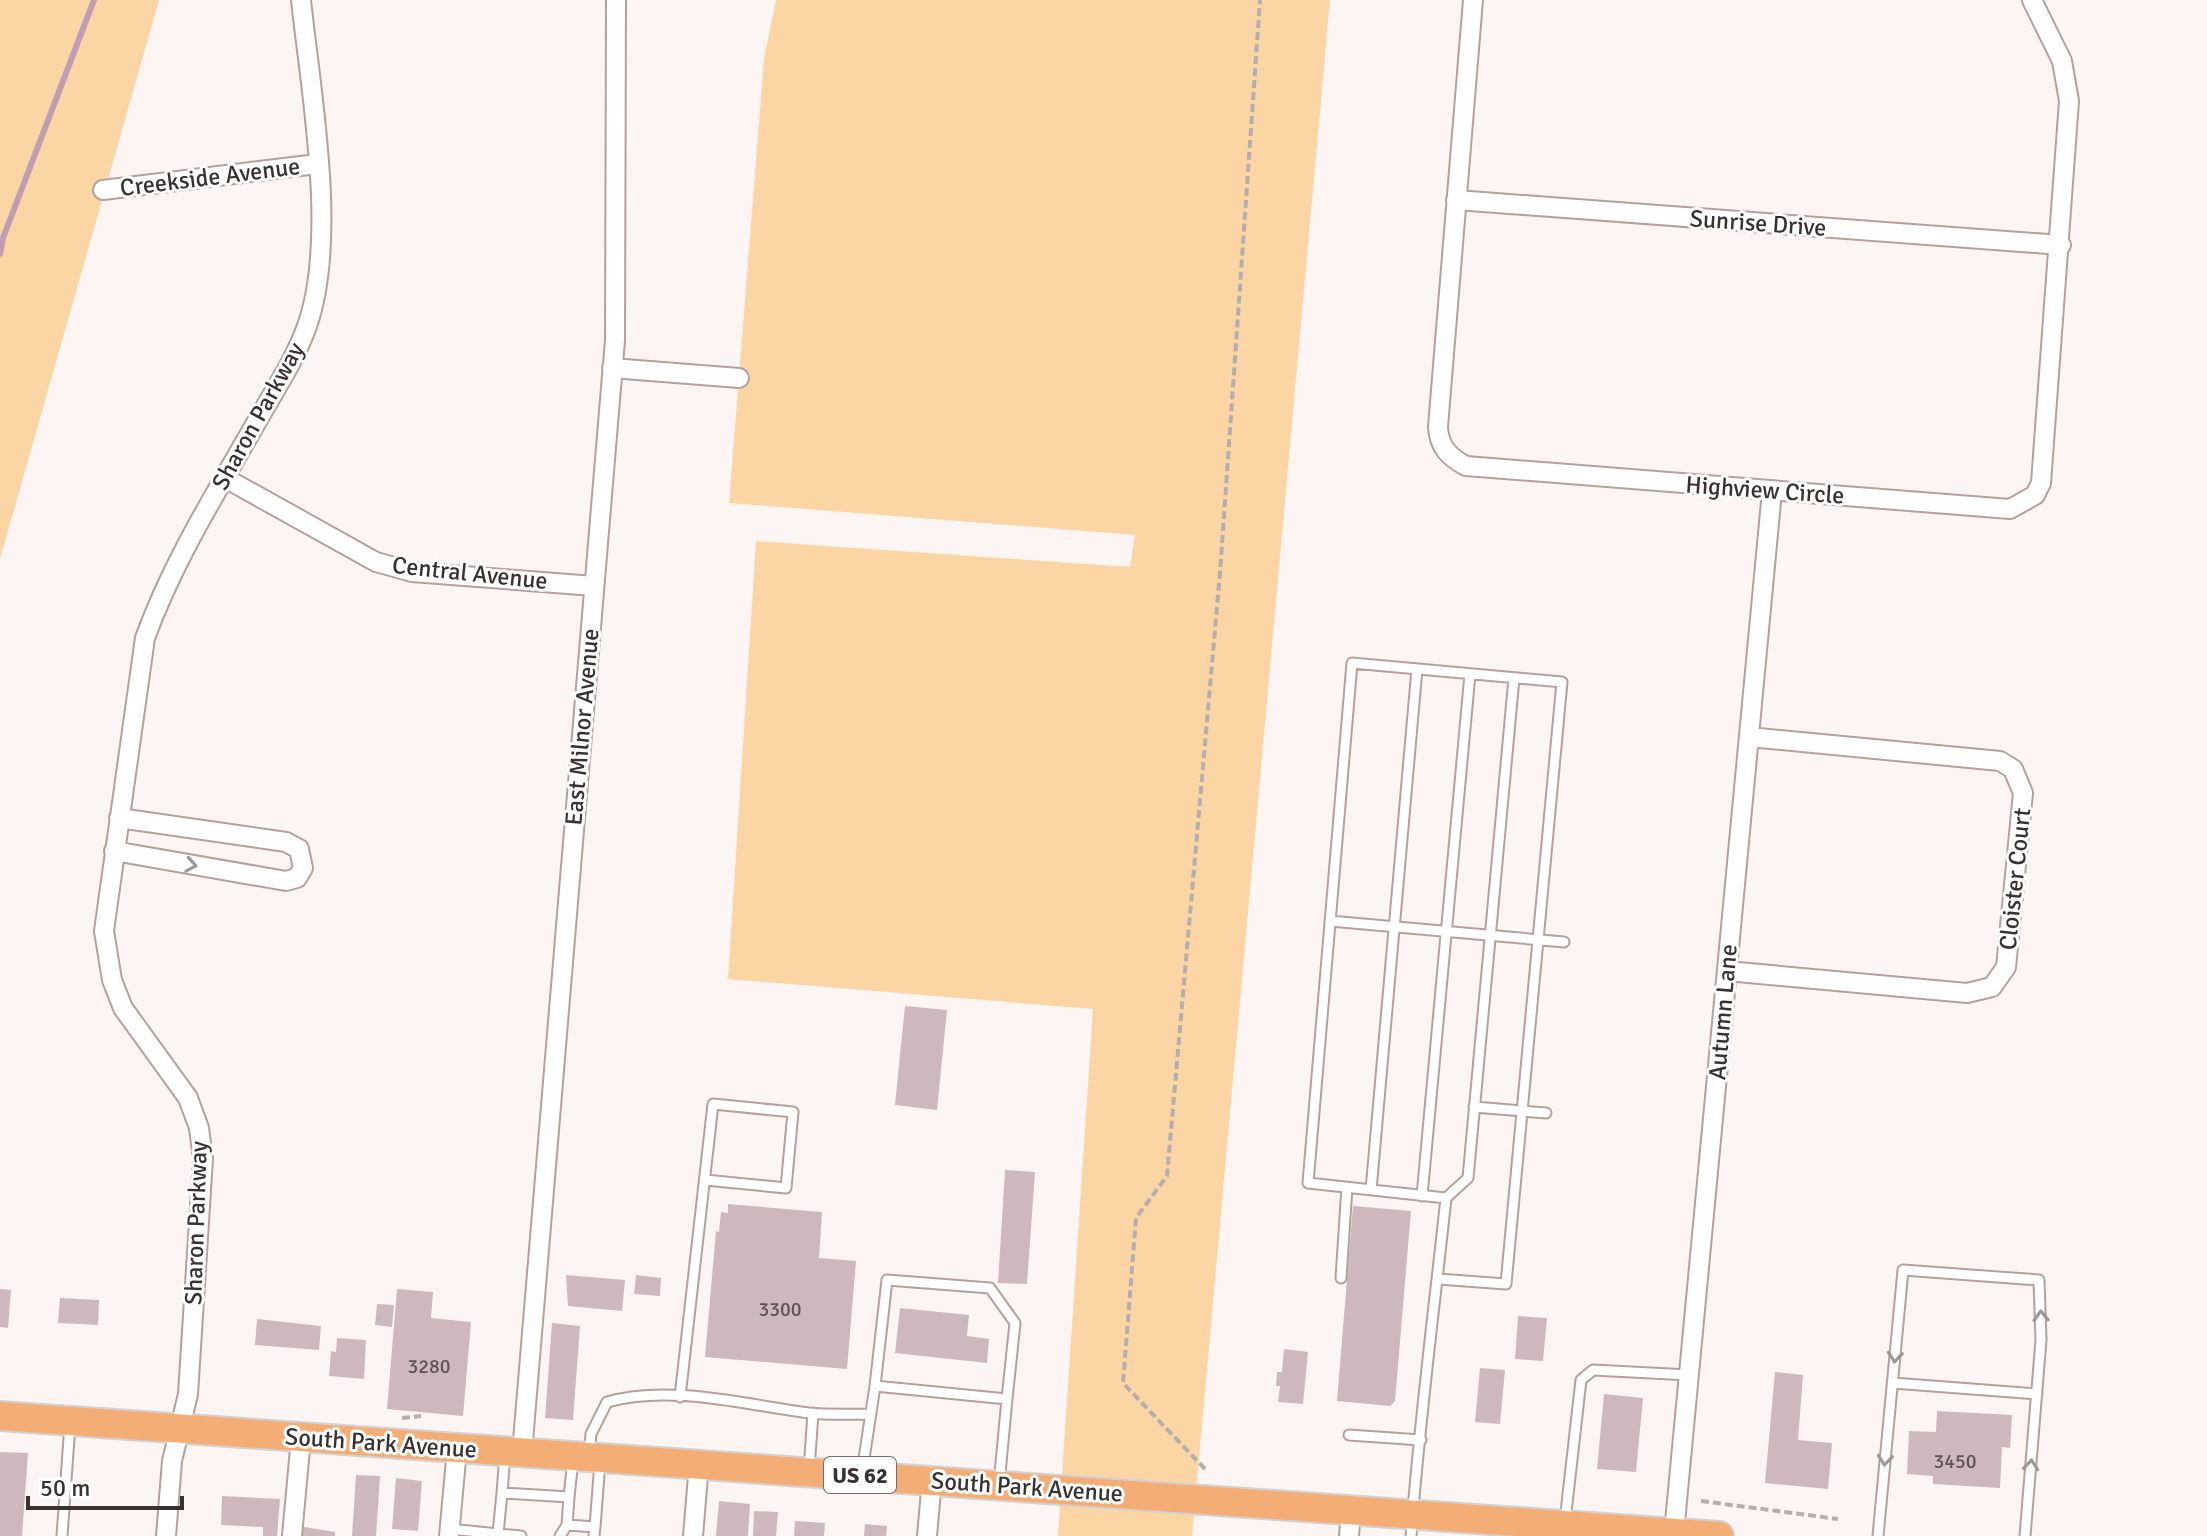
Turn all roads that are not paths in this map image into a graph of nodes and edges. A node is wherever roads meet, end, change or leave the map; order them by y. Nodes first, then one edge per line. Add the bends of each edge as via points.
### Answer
1 (301, 0) edge
2 (616, 0) edge
3 (1473, 0) edge
4 (2032, 0) edge
5 (317, 164) junction
6 (103, 190) dead end
7 (1456, 200) junction
8 (2061, 245) junction
9 (612, 368) junction
10 (739, 378) dead end
11 (225, 478) junction
12 (1772, 491) junction
13 (594, 586) junction
14 (1417, 669) junction
15 (1470, 674) junction
16 (1514, 678) junction
17 (1749, 737) junction
18 (119, 818) junction
19 (114, 851) junction
20 (1330, 921) junction
21 (1394, 926) junction
22 (1446, 932) junction
23 (1490, 936) junction
24 (1538, 940) junction
25 (1564, 942) dead end
26 (1727, 971) junction
27 (1474, 1107) junction
28 (1522, 1111) junction
29 (1546, 1113) dead end
30 (705, 1180) junction
31 (1347, 1187) junction
32 (1371, 1190) junction
33 (1422, 1196) junction
34 (1446, 1198) junction
35 (1341, 1278) dead end
36 (1438, 1279) junction
37 (1689, 1375) junction
38 (1893, 1383) junction
39 (875, 1386) junction
40 (2037, 1394) junction
41 (680, 1397) junction
42 (1007, 1399) junction
43 (813, 1413) junction
44 (871, 1414) junction
45 (0, 1416) edge
46 (70, 1420) junction
47 (180, 1428) junction
48 (1349, 1435) dead end
49 (301, 1438) junction
50 (1421, 1440) junction
51 (457, 1449) junction
52 (513, 1452) junction
53 (587, 1457) junction
54 (699, 1464) junction
55 (809, 1472) junction
56 (862, 1475) junction
57 (932, 1480) junction
58 (999, 1485) junction
59 (502, 1493) junction
60 (569, 1497) junction
61 (1350, 1523) edge
62 (567, 1525) junction
63 (1412, 1525) edge
64 (1565, 1525) junction
65 (1522, 1529) edge
66 (595, 1531) edge
67 (450, 1532) edge
68 (1622, 1532) edge
69 (1674, 1533) junction
70 (498, 1534) edge
71 (62, 1536) edge
72 (166, 1536) edge
73 (292, 1536) edge
74 (521, 1536) edge
75 (560, 1536) edge
76 (693, 1536) edge
77 (927, 1536) edge
78 (1719, 1536) edge
79 (1878, 1536) edge
80 (2025, 1536) edge

1 - 5 street, Sharon Parkway
2 - 9 street, East Milnor Avenue
3 - 7 street, Highview Circle
4 - 8 street, Highview Circle via 2068,79
5 - 6 street, Creekside Avenue
5 - 11 street, Sharon Parkway via 320,262 307,326
7 - 8 street, Sunrise Drive
7 - 12 street, Highview Circle via 1438,427 1452,459 1466,466
8 - 12 street, Highview Circle via 2041,483 2035,495 2010,509
9 - 10 street
9 - 13 street, East Milnor Avenue
11 - 13 street, Central Avenue via 376,562 412,572
11 - 18 street, Sharon Parkway via 161,594 145,638
12 - 17 street, Autumn Lane
13 - 52 street, East Milnor Avenue
14 - 15 lane
14 - 20 lane via 1352,663
14 - 21 lane
15 - 16 lane
15 - 22 lane
16 - 23 lane
16 - 24 lane via 1562,682
17 - 26 street, Autumn Lane
17 - 26 street, Cloister Court via 2000,761 2013,769 2023,793 2006,967 1992,987 1967,993
18 - 19 street, Sharon Parkway
19 -> 18 street via 286,881 297,878 303,868 299,849 286,842
19 - 47 street, Sharon Parkway via 104,931 112,980 139,1034 188,1098 203,1159 188,1394
20 - 21 lane
20 - 31 lane via 1308,1183
21 - 22 lane
21 - 32 lane
22 - 23 lane
22 - 33 lane
23 - 24 lane
23 - 27 lane
24 - 25 lane
24 - 28 lane
26 - 37 street, Autumn Lane
27 - 28 lane
27 - 34 lane via 1468,1178
28 - 29 lane
28 - 36 lane via 1506,1284
30 - 30 lane via 713,1104 793,1112 786,1188
30 - 41 lane
31 - 32 lane
31 - 35 lane
32 - 33 lane
33 - 34 lane
34 - 36 lane
36 - 50 lane
37 - 64 lane via 1593,1370 1581,1380
37 - 69 street, Autumn Lane
38 - 40 lane
40 -> 38 lane via 2039,1280 1903,1270
38 -> 79 lane
39 - 42 lane
39 - 42 lane via 887,1280 990,1288 1015,1323
39 - 44 lane
80 -> 40 lane
41 - 43 lane
41 - 53 lane via 607,1402 591,1434
42 - 58 lane
43 - 44 lane
43 - 55 lane
44 - 56 lane
45 - 46 main road, South Park Avenue / US 62
46 - 47 main road, South Park Avenue / US 62
46 - 71 lane
47 - 49 main road, South Park Avenue / US 62
47 - 72 street, Sharon Parkway
48 - 50 lane
49 - 51 main road, South Park Avenue / US 62
49 - 73 street
50 - 63 lane
51 - 52 main road, South Park Avenue / US 62
51 - 67 street
52 - 53 main road, South Park Avenue / US 62
52 - 59 lane
53 - 54 main road, South Park Avenue / US 62
53 - 60 lane
53 - 66 lane
54 - 55 main road, South Park Avenue / US 62
54 - 76 street
55 - 56 main road, South Park Avenue / US 62
56 - 57 main road, South Park Avenue / US 62
57 - 58 main road, South Park Avenue / US 62
57 - 77 street
58 - 61 main road, South Park Avenue / US 62
59 - 60 lane
59 - 70 lane
60 - 62 lane
61 - 63 main road, South Park Avenue / US 62
62 - 66 lane
62 - 75 lane
63 - 65 main road, South Park Avenue / US 62
64 - 65 main road, South Park Avenue / US 62
64 - 68 main road, South Park Avenue / US 62
67 - 70 lane
68 - 69 main road, South Park Avenue / US 62
69 - 78 main road, South Park Avenue / US 62
70 - 74 lane

